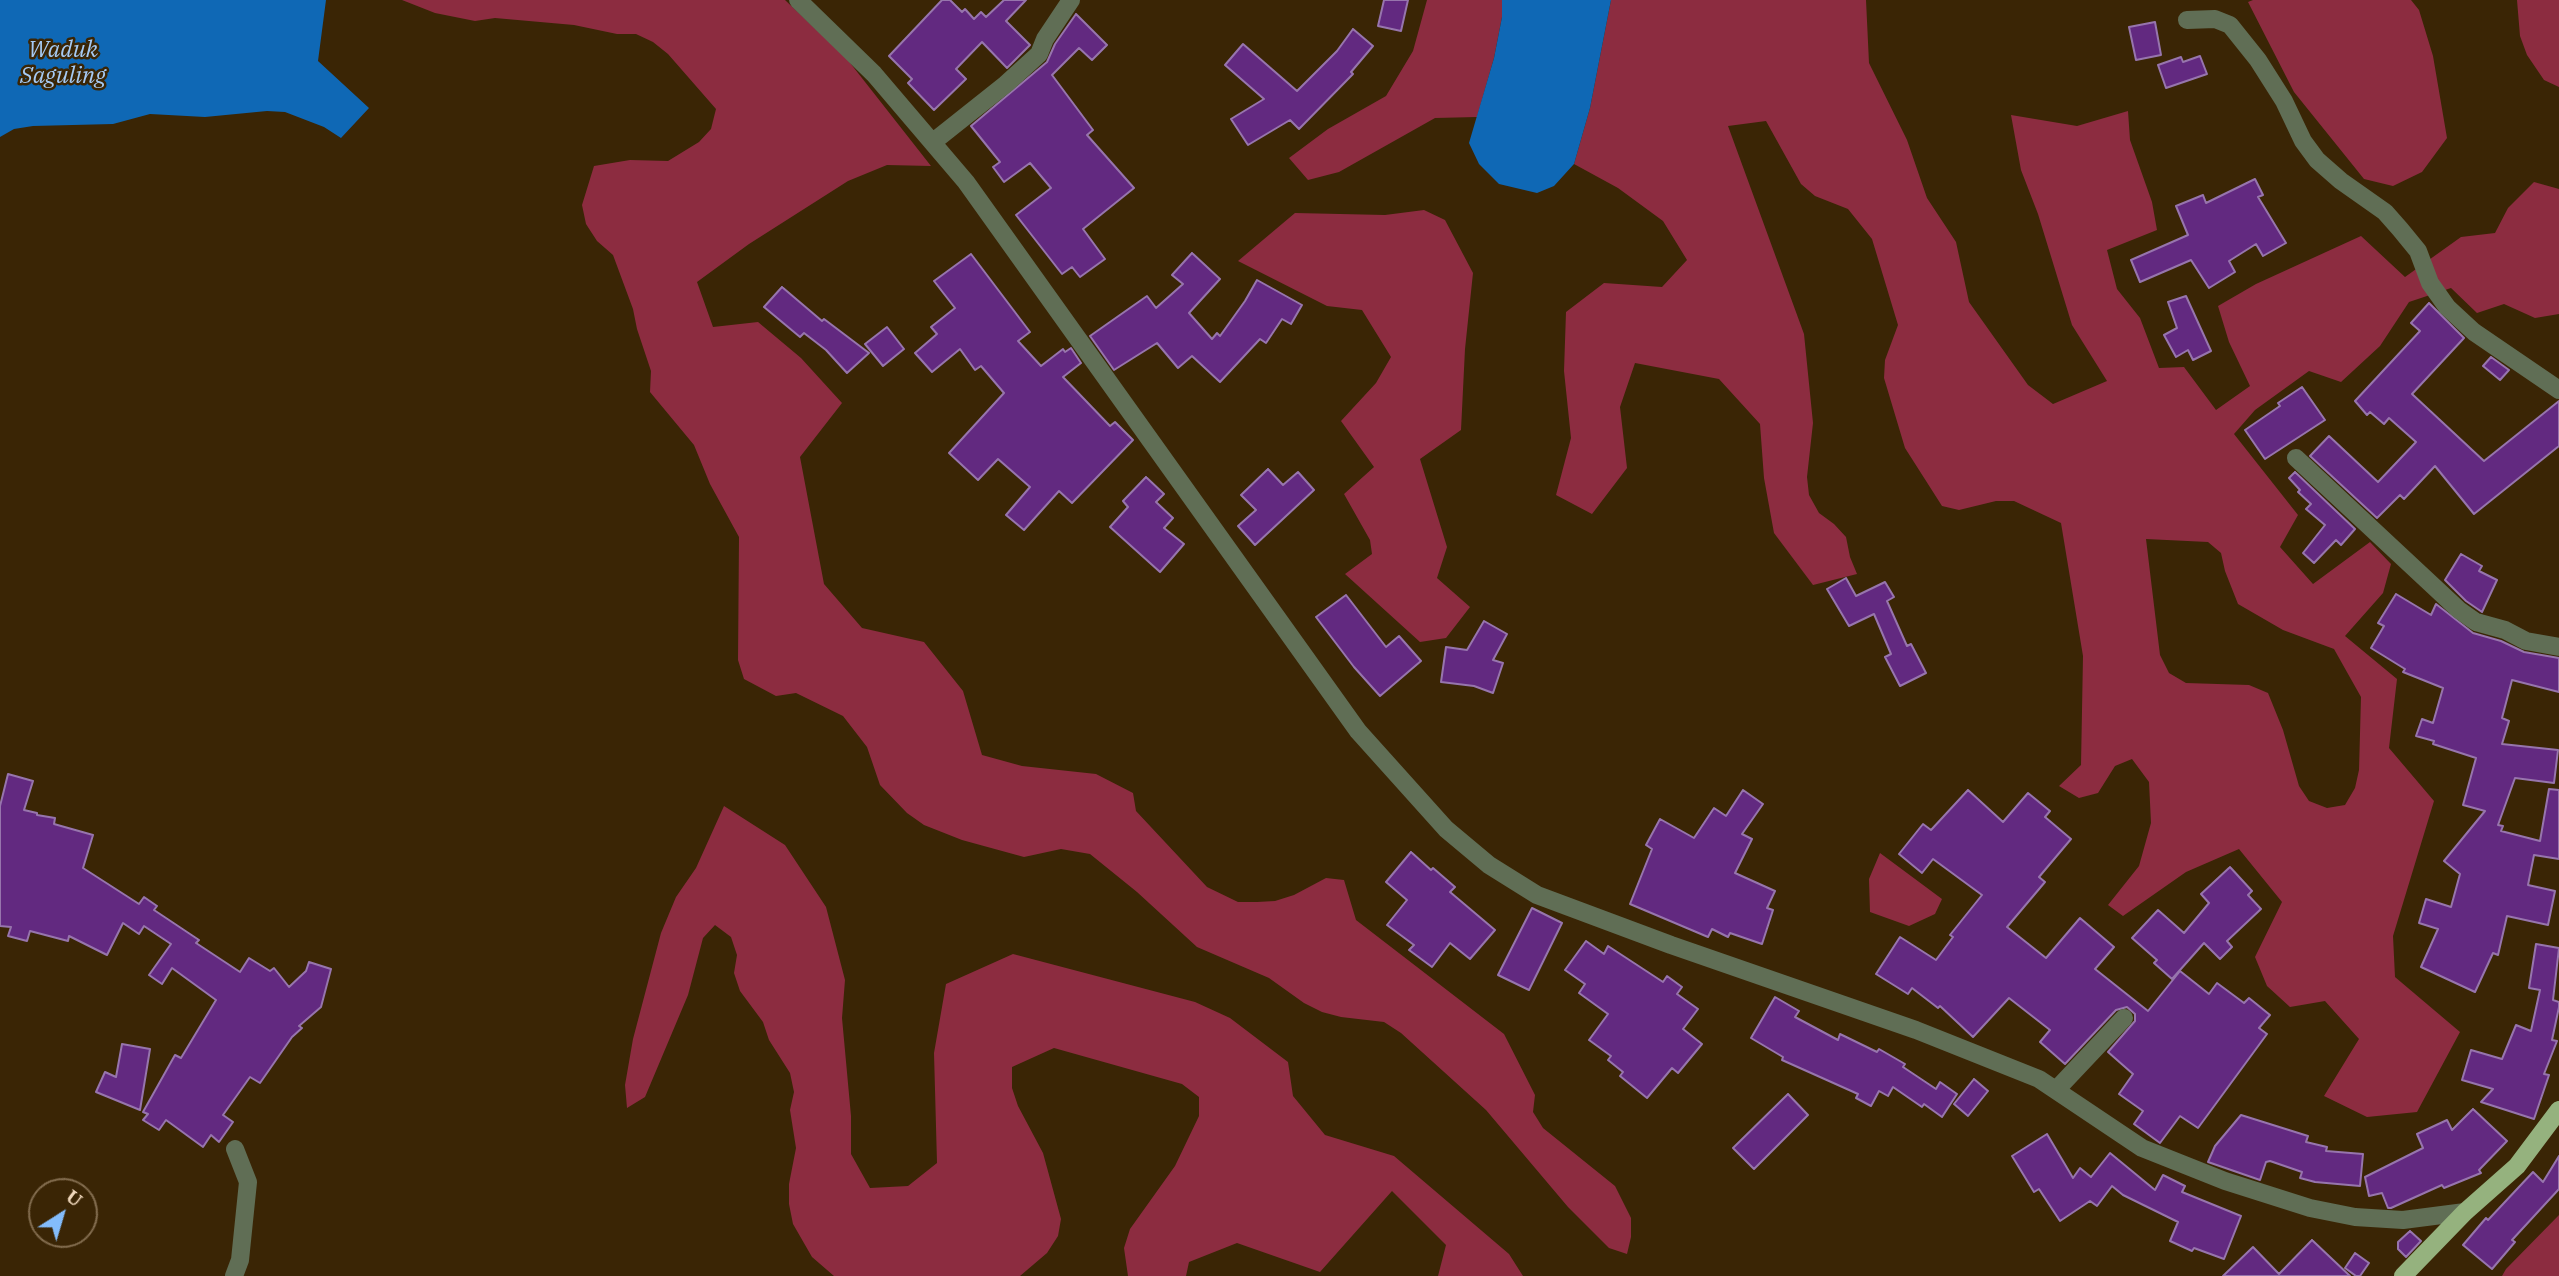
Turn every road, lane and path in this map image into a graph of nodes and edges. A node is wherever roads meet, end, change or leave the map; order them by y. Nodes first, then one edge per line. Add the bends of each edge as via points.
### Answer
1 (798, 0) edge
2 (1071, 0) edge
3 (2187, 20) dead end
4 (933, 142) junction
5 (2559, 390) edge
6 (2296, 458) dead end
7 (2559, 648) edge
8 (2124, 1018) dead end
9 (2057, 1089) junction
10 (2559, 1110) edge
11 (235, 1149) dead end
12 (2465, 1212) junction
13 (233, 1276) edge
14 (2403, 1276) edge

1 - 4 street via 874,74
2 - 4 street via 1039,54
3 - 5 street via 2215,19 2230,25 2258,60 2317,160 2400,229 2446,307 2474,332
4 - 9 street via 1358,731 1446,829 1489,865 1537,894 1916,1030
6 - 7 street via 2459,610 2476,622 2526,641
8 - 9 street
9 - 12 street via 2142,1149 2310,1208 2403,1220
10 - 12 main road via 2517,1166
11 - 13 street via 248,1182 240,1260
12 - 14 main road

